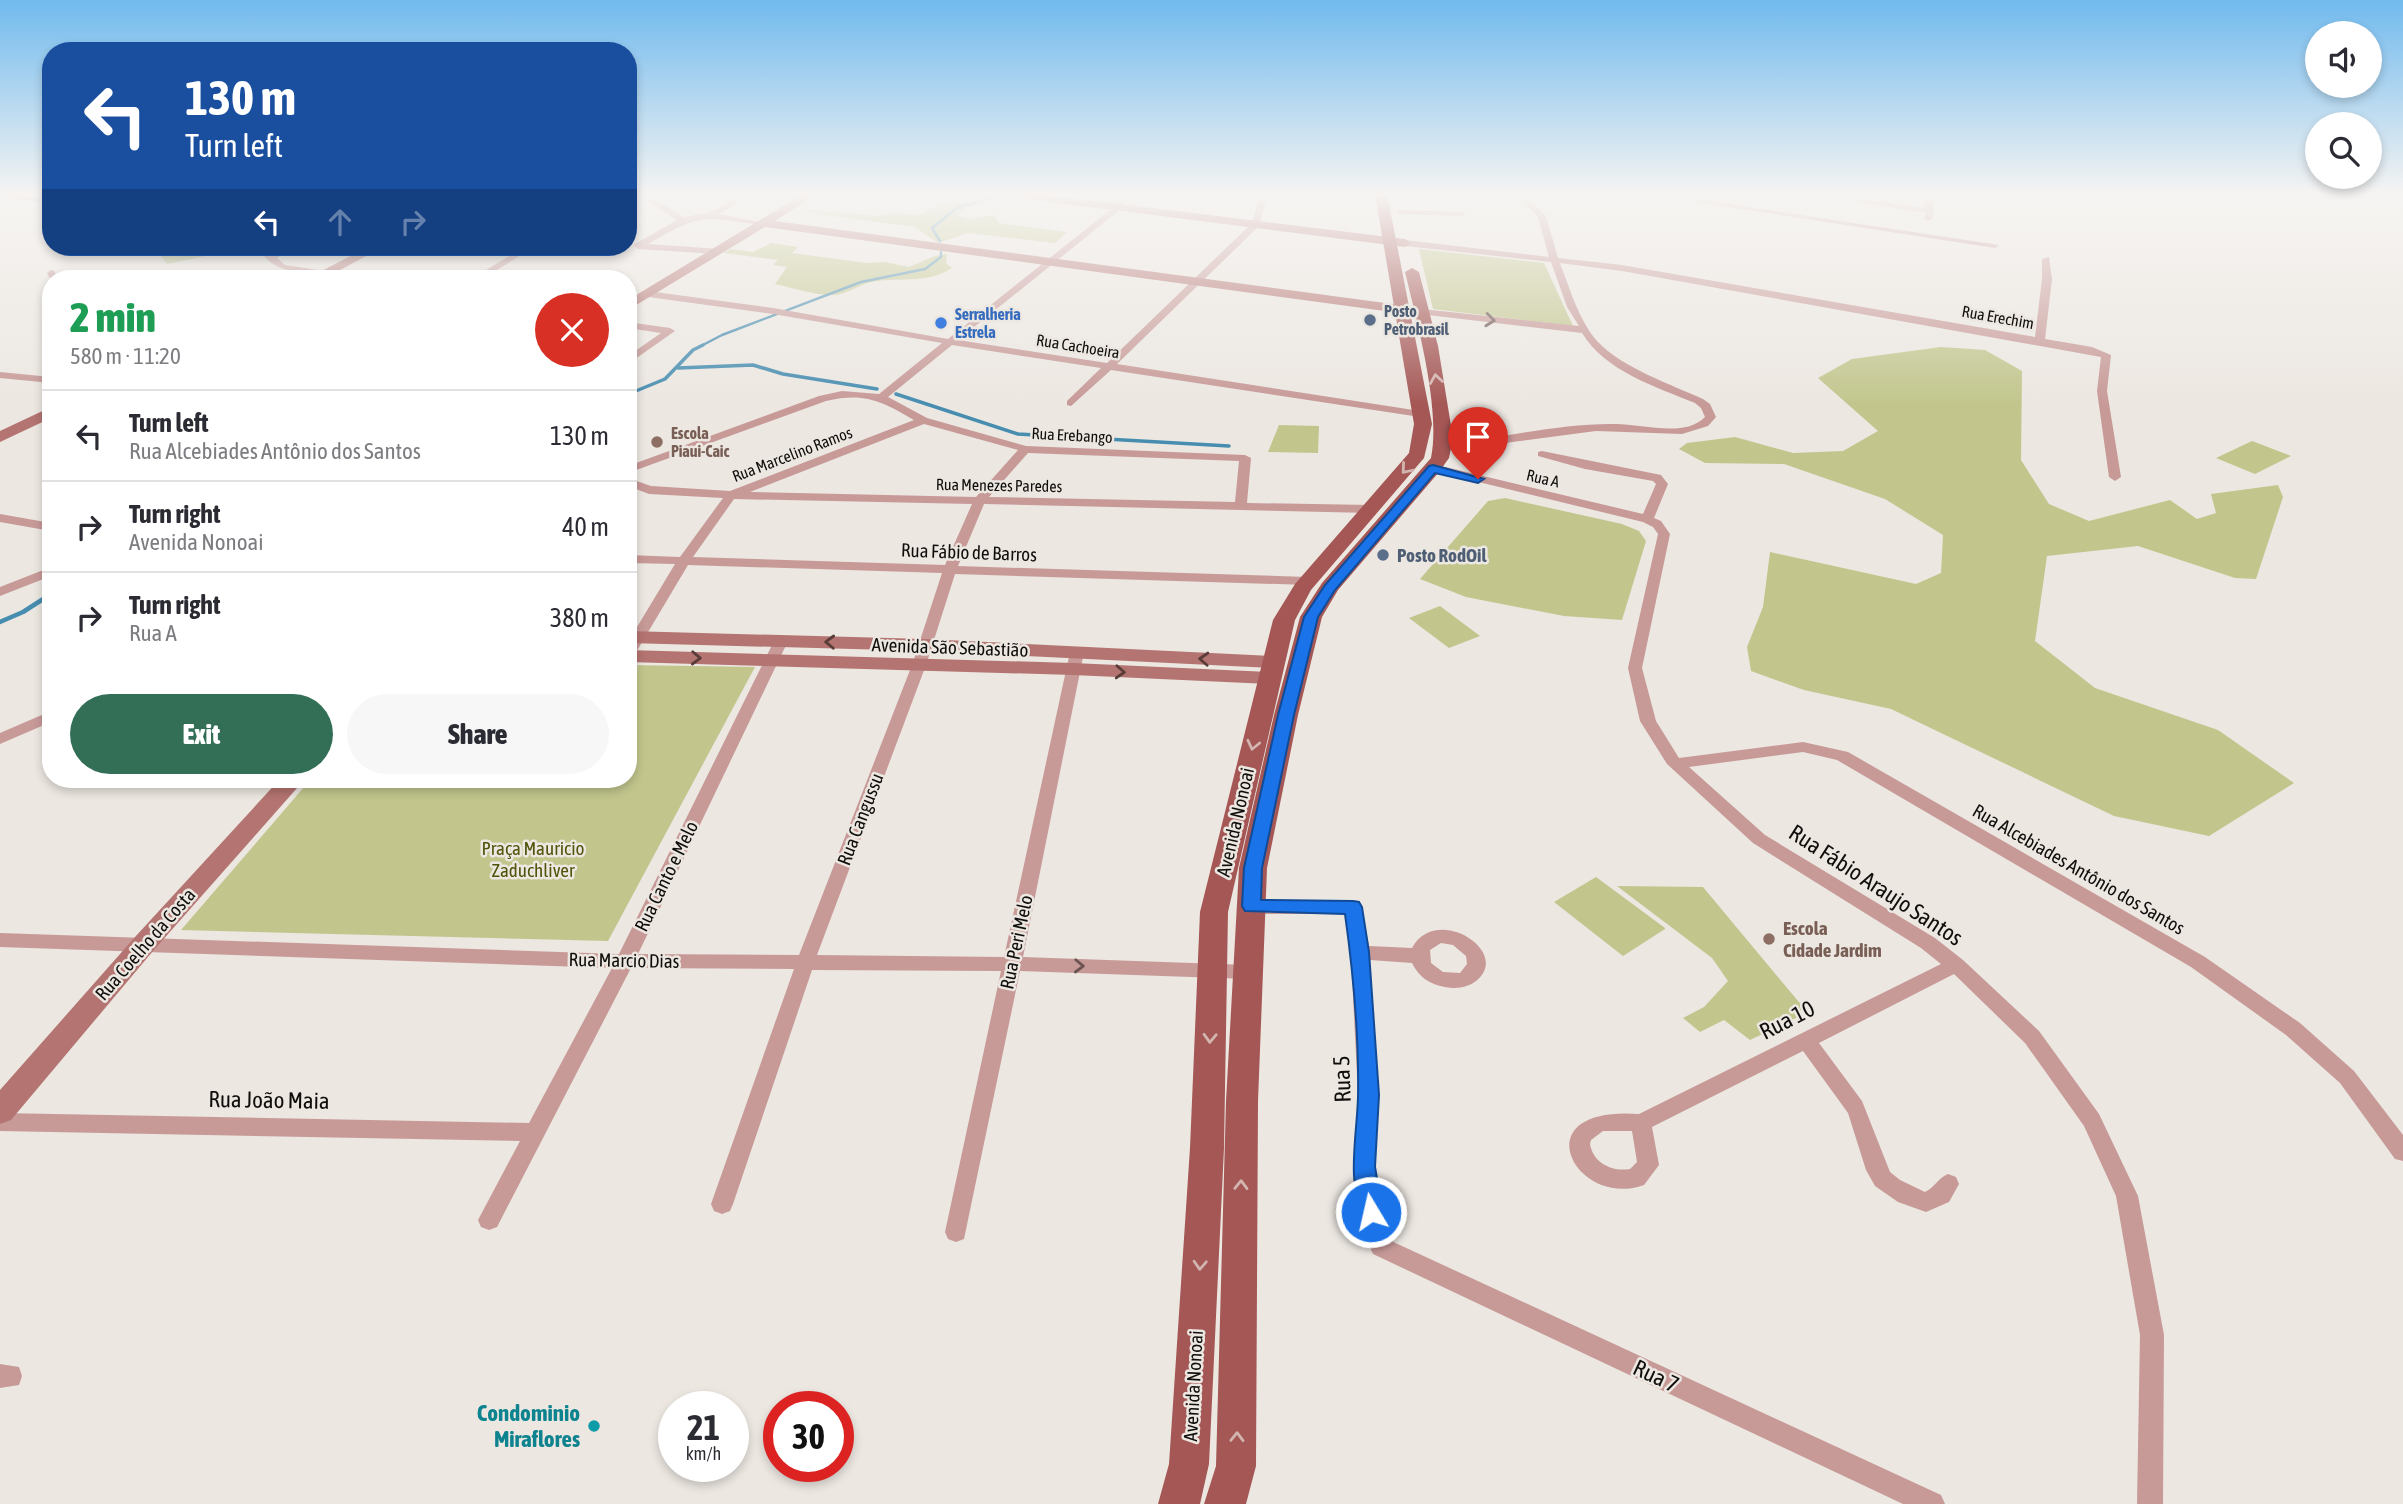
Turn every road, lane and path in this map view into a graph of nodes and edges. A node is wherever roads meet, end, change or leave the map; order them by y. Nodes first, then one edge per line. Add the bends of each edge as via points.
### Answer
1 (696, 264) edge
2 (1044, 264) edge
3 (1063, 264) edge
4 (1212, 264) edge
5 (1403, 264) edge
6 (1556, 264) edge
7 (1588, 264) edge
8 (2046, 264) edge
9 (1193, 282) junction
10 (648, 294) junction
11 (637, 301) edge
12 (1413, 311) junction
13 (637, 326) edge
14 (1585, 330) junction
15 (2039, 340) junction
16 (950, 342) junction
17 (637, 355) edge
18 (1110, 367) junction
19 (6, 376) edge
20 (42, 379) edge
21 (0, 382) edge
22 (881, 397) junction
23 (1071, 403) dead end
24 (1420, 414) junction
25 (42, 416) edge
26 (923, 420) junction
27 (0, 437) edge
28 (1516, 438) junction
29 (1444, 446) junction
30 (1025, 449) junction
31 (637, 467) edge
32 (1433, 468) junction
33 (2115, 477) dead end
34 (637, 485) edge
35 (731, 495) junction
36 (979, 501) junction
37 (1241, 505) junction
38 (1371, 509) junction
39 (0, 518) edge
40 (1647, 519) junction
41 (42, 525) edge
42 (637, 559) edge
43 (684, 561) junction
44 (949, 571) junction
45 (42, 575) edge
46 (1308, 581) junction
47 (0, 592) edge
48 (637, 636) edge
49 (781, 641) junction
50 (637, 646) edge
51 (637, 647) edge
52 (922, 655) junction
53 (770, 660) junction
54 (1075, 661) junction
55 (1271, 670) junction
56 (1286, 715) junction
57 (42, 720) edge
58 (0, 739) edge
59 (1675, 764) junction
60 (285, 788) edge
61 (1251, 906) junction
62 (0, 940) edge
63 (144, 944) junction
64 (1360, 952) junction
65 (1419, 956) dead end
66 (625, 961) junction
67 (806, 961) junction
68 (1011, 964) junction
69 (1956, 965) junction
70 (1213, 970) junction
71 (1248, 972) junction
72 (1806, 1040) junction
73 (0, 1111) edge
74 (0, 1122) edge
75 (1641, 1123) dead end
76 (537, 1132) junction
77 (2403, 1152) edge
78 (1948, 1184) dead end
79 (722, 1204) dead end
80 (489, 1220) dead end
81 (956, 1232) dead end
82 (1381, 1247) joint
83 (1179, 1504) edge
84 (1225, 1504) edge
85 (1932, 1504) edge
86 (2150, 1504) edge

1 - 10 street
2 - 16 street
3 - 9 street
4 - 9 street
5 - 12 main road, Avenida Nonoai
6 - 14 street
7 - 15 street, Rua Erechim
8 - 15 street
9 - 12 street
9 - 18 street
10 - 11 street
10 - 16 street, Rua Cachoeira
12 -> 14 street
12 - 24 main road, Avenida Nonoai
29 -> 12 main road, Avenida Nonoai via 1436,381
13 - 17 street via 670,331
14 - 28 street via 1594,344 1636,374 1706,406 1711,417 1708,422 1686,430 1605,427
15 - 33 street, Rua Erechim via 2106,355 2102,391
16 - 18 street, Rua Cachoeira
16 - 22 street
18 - 23 street
18 - 24 street, Rua Cachoeira
19 - 20 street
19 - 21 street
22 - 26 street, Rua Erebango
22 - 31 street, Rua Erebango via 842,394 823,398
24 -> 38 main road, Avenida Nonoai via 1423,435 1418,454
25 - 27 street
26 - 30 street, Rua Erebango
26 - 35 street, Rua Marcelino Ramos
28 - 29 street
28 - 40 street via 1539,452 1657,478 1662,484
29 - 32 main road, Avenida Nonoai
30 - 36 street, Rua Cangussu
30 - 37 street, Rua Erebango via 1245,458
32 - 40 street, Rua A
32 - 56 main road, Avenida Nonoai via 1329,587 1311,617
34 - 35 street, Rua Menezes Paredes
35 - 36 street, Rua Menezes Paredes
35 - 43 street, Rua Marcelino Ramos
36 - 37 street, Rua Menezes Paredes
36 - 44 street, Rua Cangussu
37 - 38 street, Rua Menezes Paredes
38 - 46 main road, Avenida Nonoai
39 - 41 street
40 - 59 street, Rua Fábio Araujo Santos via 1664,534 1635,668 1648,722
42 - 43 street, Rua Fábio de Barros
43 - 44 street, Rua Fábio de Barros
43 - 48 street, Rua Marcelino Ramos
44 - 46 street, Rua Fábio de Barros
44 - 52 street, Rua Cangussu
45 - 47 street
46 - 55 main road, Avenida Nonoai via 1284,620
49 - 50 street, Avenida São Sebastião
52 -> 49 street, Avenida São Sebastião
49 - 53 street, Rua Canto e Melo
51 -> 53 street, Avenida São Sebastião
52 - 53 street, Avenida São Sebastião
52 - 54 street, Avenida São Sebastião
52 - 67 street, Rua Cangussu
53 - 66 street, Rua Canto e Melo
54 - 55 street, Avenida São Sebastião
54 - 68 street, Rua Peri Melo
55 - 56 main road via 1281,667 1276,708
55 -> 70 main road, Avenida Nonoai via 1214,912
56 - 61 main road, Avenida Nonoai via 1253,868
57 - 58 street
59 - 69 street, Rua Fábio Araujo Santos via 1759,839
59 - 77 street, Rua Alcebiades Antônio dos Santos via 1803,747 1842,756 2197,962 2293,1029 2347,1077
60 - 63 street, Rua Coelho da Costa
61 - 64 street, Rua 5 via 1353,907
61 - 71 main road, Avenida Nonoai
62 - 63 street, Rua Marcio Dias
63 - 66 street, Rua Marcio Dias
63 - 73 street, Rua Coelho da Costa
64 - 65 street
64 - 82 street, Rua 5 via 1368,1095 1364,1167
66 - 67 street, Rua Marcio Dias
66 - 76 street, Rua Canto e Melo
67 - 68 street, Rua Marcio Dias
67 - 79 street, Rua Cangussu
68 -> 70 street, Rua Marcio Dias
68 - 81 street, Rua Peri Melo
69 - 72 street, Rua 10
69 - 86 street, Rua Fábio Araujo Santos via 2032,1037 2092,1120 2127,1196 2152,1335
70 - 71 street, Rua Marcio Dias
70 -> 83 main road, Avenida Nonoai via 1189,1464
84 -> 71 main road, Avenida Nonoai via 1236,1466
72 - 75 street, Rua 10
72 - 78 street via 1858,1114 1872,1166 1889,1185 1926,1202 1941,1195
74 - 76 street, Rua João Maia
76 - 80 street, Rua Canto e Melo
82 - 85 street, Rua 7

